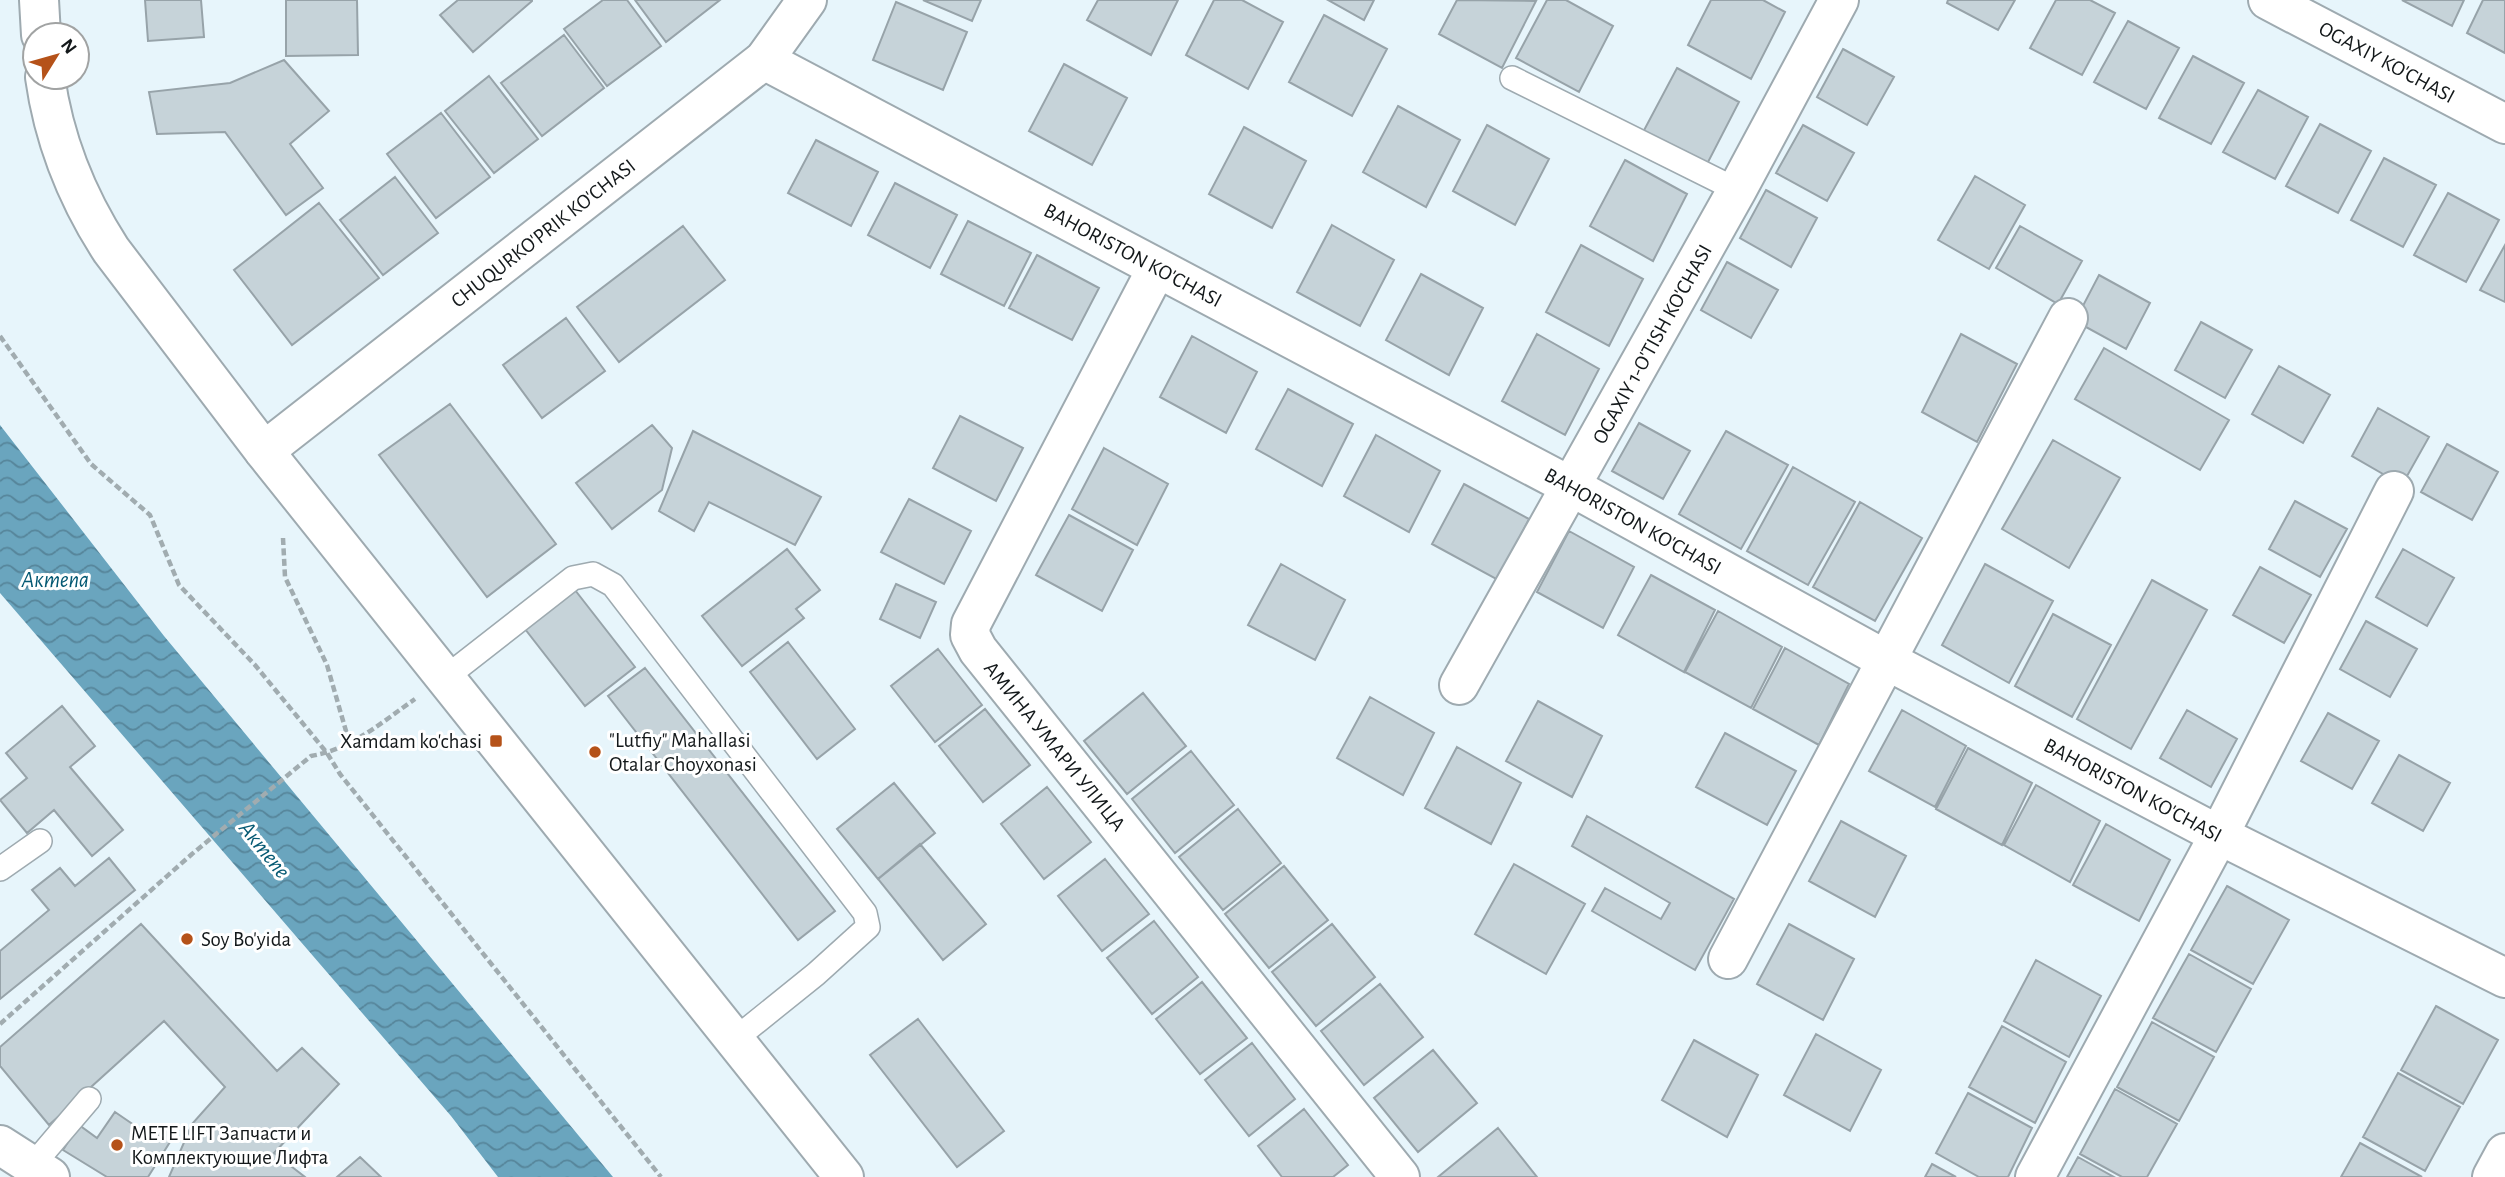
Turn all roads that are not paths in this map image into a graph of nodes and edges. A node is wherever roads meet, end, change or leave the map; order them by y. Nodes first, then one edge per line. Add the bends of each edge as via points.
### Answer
1 (39, 0) edge
2 (807, 0) edge
3 (1839, 0) edge
4 (2268, 0) edge
5 (40, 21) edge
6 (764, 60) junction
7 (1512, 79) dead end
8 (47, 91) edge
9 (2505, 124) edge
10 (1737, 190) junction
11 (1157, 268) junction
12 (2067, 318) dead end
13 (264, 451) junction
14 (1572, 487) junction
15 (2393, 491) dead end
16 (1886, 660) junction
17 (445, 678) junction
18 (1459, 685) dead end
19 (2219, 835) junction
20 (40, 841) dead end
21 (0, 869) edge
22 (1728, 959) dead end
23 (2505, 978) edge
24 (734, 1040) junction
25 (89, 1099) dead end
26 (0, 1145) edge
27 (2505, 1153) edge
28 (41, 1171) edge
29 (844, 1177) edge
30 (1400, 1177) edge
31 (2035, 1177) edge
32 (2492, 1177) edge

1 - 5 street
2 - 6 street, CHUQURKO'PRIK KO'CHASI
3 - 10 street, OGAXIY 1-O'TISH KO'CHASI
4 - 9 street, OGAXIY KO'CHASI
6 - 11 street, BAHORISTON KO'CHASI
6 - 13 street, CHUQURKO'PRIK KO'CHASI
7 - 10 lane
8 - 13 street via 63,158 97,229
10 - 14 street, OGAXIY 1-O'TISH KO'CHASI
11 - 14 street, BAHORISTON KO'CHASI
11 - 30 street, АМИНА УМАРИ УЛИЦА via 971,624 970,635
12 - 16 street
13 - 17 street
14 - 16 street, BAHORISTON KO'CHASI
14 - 18 street, OGAXIY 1-O'TISH KO'CHASI
15 - 19 street
16 - 19 street, BAHORISTON KO'CHASI
16 - 22 street
17 - 24 street
17 - 24 lane via 573,578 593,574 613,585 865,913 868,927
19 - 23 street, BAHORISTON KO'CHASI
19 - 31 street
20 - 21 lane
24 - 29 street
25 - 28 lane
26 - 28 street
27 - 32 street

